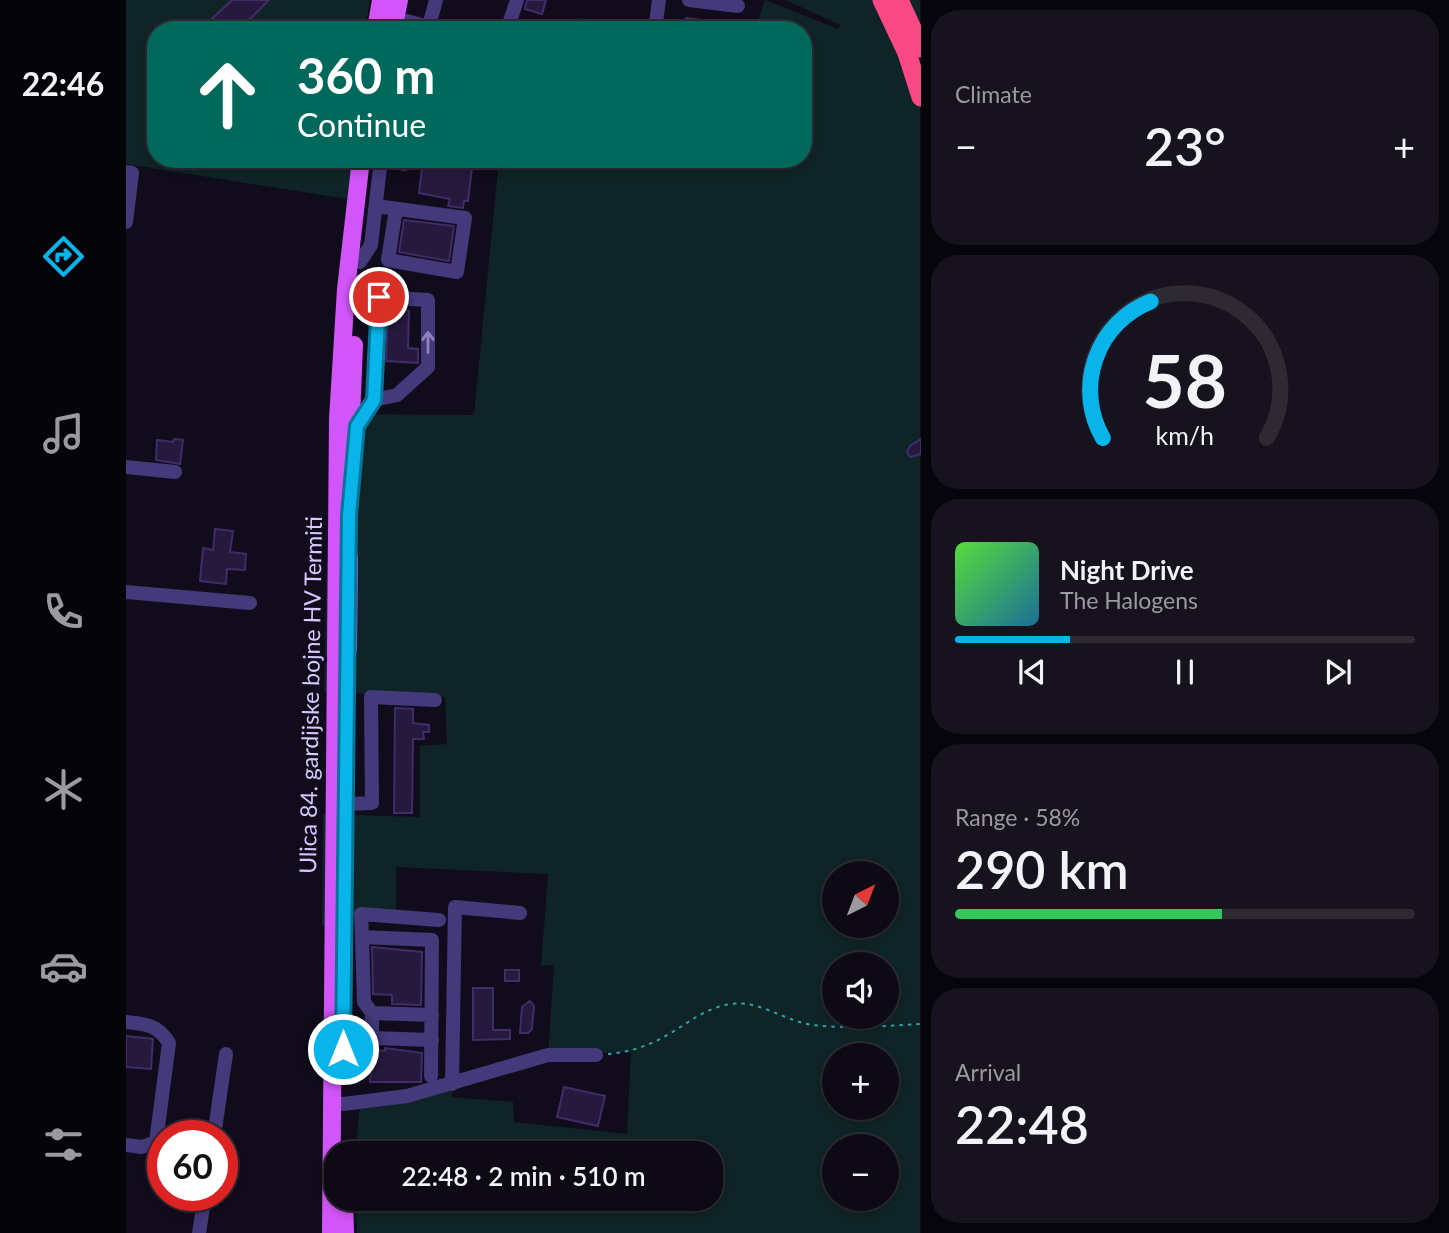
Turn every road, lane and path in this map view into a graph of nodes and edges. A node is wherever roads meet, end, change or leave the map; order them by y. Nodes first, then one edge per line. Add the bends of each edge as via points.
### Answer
1 (382, 0) edge
2 (436, 0) edge
3 (517, 0) edge
4 (659, 0) edge
5 (690, 0) edge
6 (882, 0) edge
7 (899, 0) edge
8 (738, 6) dead end
9 (378, 21) edge
10 (435, 21) edge
11 (510, 21) edge
12 (656, 21) edge
13 (920, 48) edge
14 (920, 97) edge
15 (360, 168) edge
16 (372, 168) edge
17 (380, 168) edge
18 (126, 172) edge
19 (376, 205) junction
20 (396, 209) junction
21 (126, 222) edge
22 (360, 262) junction
23 (358, 282) junction
24 (379, 297) junction
25 (374, 400) junction
26 (126, 467) edge
27 (175, 472) dead end
28 (349, 515) junction
29 (126, 592) edge
30 (250, 603) dead end
31 (435, 700) dead end
32 (346, 804) junction
33 (520, 914) dead end
34 (439, 920) dead end
35 (362, 937) junction
36 (372, 1013) junction
37 (126, 1021) edge
38 (920, 1024) edge
39 (432, 1027) junction
40 (453, 1030) junction
41 (226, 1054) dead end
42 (596, 1055) joint
43 (431, 1076) dead end
44 (453, 1084) junction
45 (343, 1104) junction
46 (216, 1120) edge
47 (344, 1141) edge
48 (126, 1145) edge
49 (202, 1211) edge
50 (344, 1211) edge
51 (199, 1233) edge
52 (331, 1233) edge
53 (345, 1233) edge

1 - 9 main road
2 - 10 street
3 - 11 street
4 - 12 street
5 - 8 street
6 - 14 highway via 907,53
7 - 13 highway
15 - 52 main road, Ulica 84. gardijske bojne HV Termiti via 338,419
16 - 22 main road, Ulica 84. gardijske bojne HV Termiti
17 - 19 street
18 - 21 street via 132,173
19 - 20 street
19 - 22 street via 371,245
20 - 20 street via 465,218 457,272 388,260
22 - 23 main road, Ulica 84. gardijske bojne HV Termiti
23 - 24 street
23 - 28 main road, Ulica 84. gardijske bojne HV Termiti
24 - 25 street
25 -> 24 street via 397,395 428,367 428,300
25 - 28 street via 357,426
26 - 27 street
28 - 32 main road, Ulica 84. gardijske bojne HV Termiti
29 - 30 street
31 - 32 street via 372,697 372,803
32 - 45 main road, Ulica 84. gardijske bojne HV Termiti
33 - 40 street via 455,907
34 - 35 street via 362,914
35 - 36 street via 364,1002
35 - 39 street via 432,940
36 - 39 street
36 - 39 street via 372,1038
37 - 48 street via 161,1030 169,1043 156,1142 142,1147
38 - 42 path via 813,1025 783,1018 755,1004 734,1004 696,1015 668,1035 631,1052
39 - 40 street
39 - 43 street
40 - 44 street
41 - 46 street
42 - 44 street via 548,1055
44 - 45 street via 407,1096
45 - 47 main road, Ulica 84. gardijske bojne HV Termiti
49 - 51 street
50 - 53 main road

